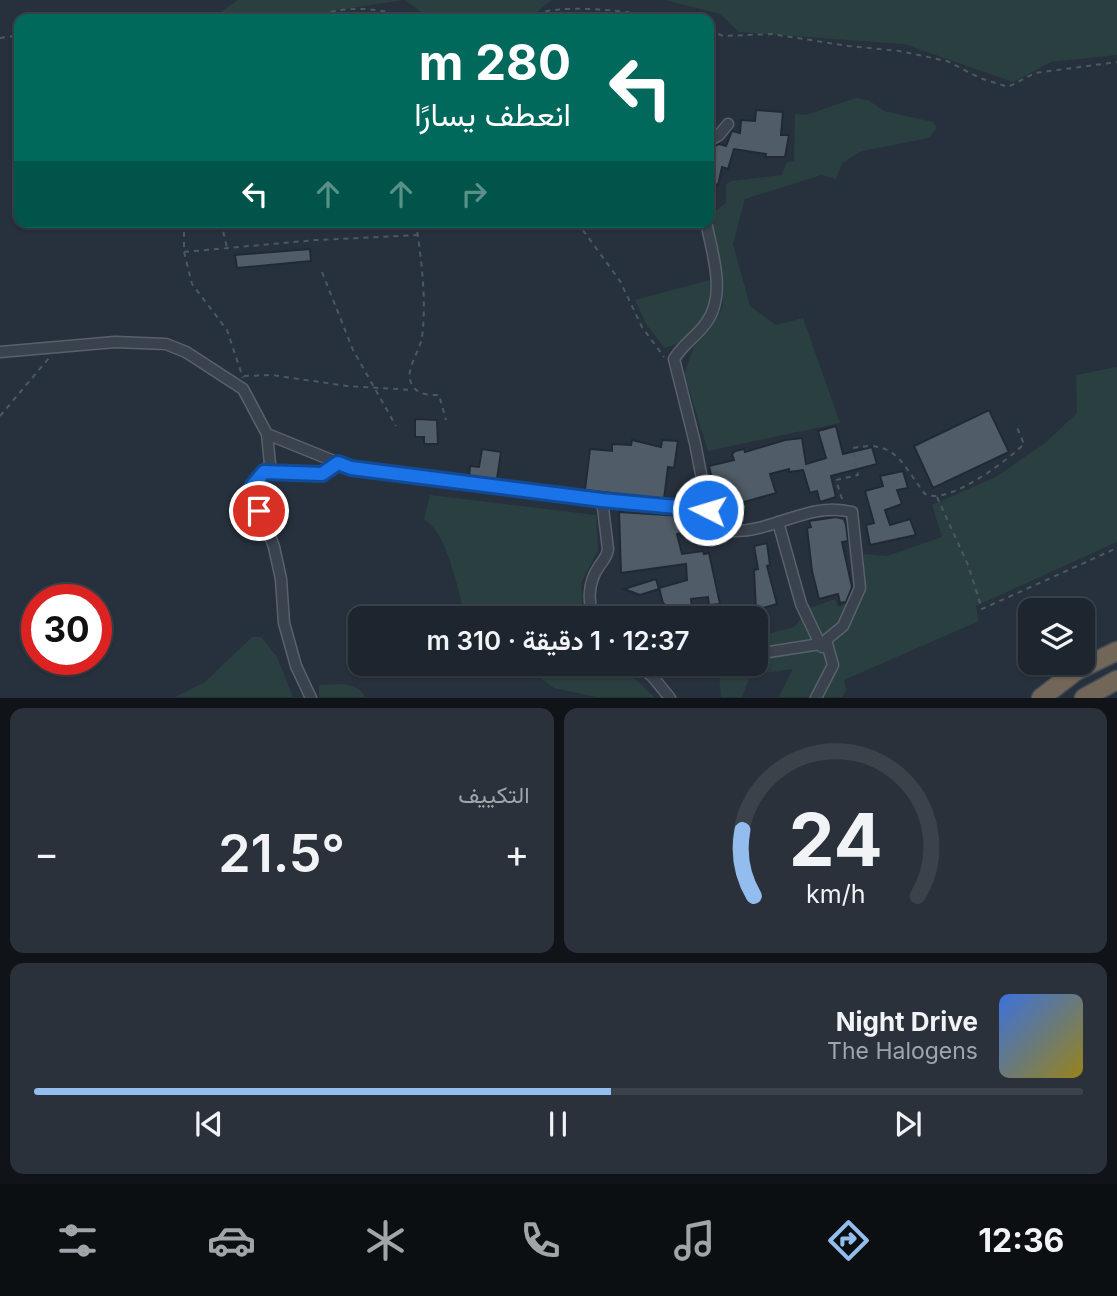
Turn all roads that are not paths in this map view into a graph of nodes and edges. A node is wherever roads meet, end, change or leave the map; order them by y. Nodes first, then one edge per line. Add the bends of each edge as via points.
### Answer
1 (728, 124) dead end
2 (714, 138) edge
3 (707, 228) edge
4 (0, 352) edge
5 (267, 434) junction
6 (338, 463) junction
7 (264, 472) junction
8 (602, 500) junction
9 (708, 510) junction
10 (778, 522) junction
11 (590, 606) edge
12 (820, 644) junction
13 (768, 652) edge
14 (1117, 652) edge
15 (833, 665) junction
16 (652, 676) edge
17 (1117, 680) edge
18 (311, 698) edge
19 (670, 698) edge
20 (816, 698) edge
21 (1041, 698) edge
22 (1084, 698) edge

1 - 2 street
3 - 9 street via 716,298 706,323 674,359
4 - 5 street via 115,342 166,344 243,389
5 - 6 street
5 - 7 street via 270,464
6 - 7 street via 322,474
6 - 8 street
7 - 18 street via 253,485 254,491 274,547 284,623
8 - 9 street
8 - 11 street via 608,549 596,570
9 - 10 street via 715,511 733,531
10 - 12 street via 798,593
10 - 15 street via 835,507 852,512 860,588 843,626 826,640
12 - 13 street
12 - 15 street
14 - 21 highway via 1076,671
15 - 20 street
16 - 19 street
17 - 22 highway

